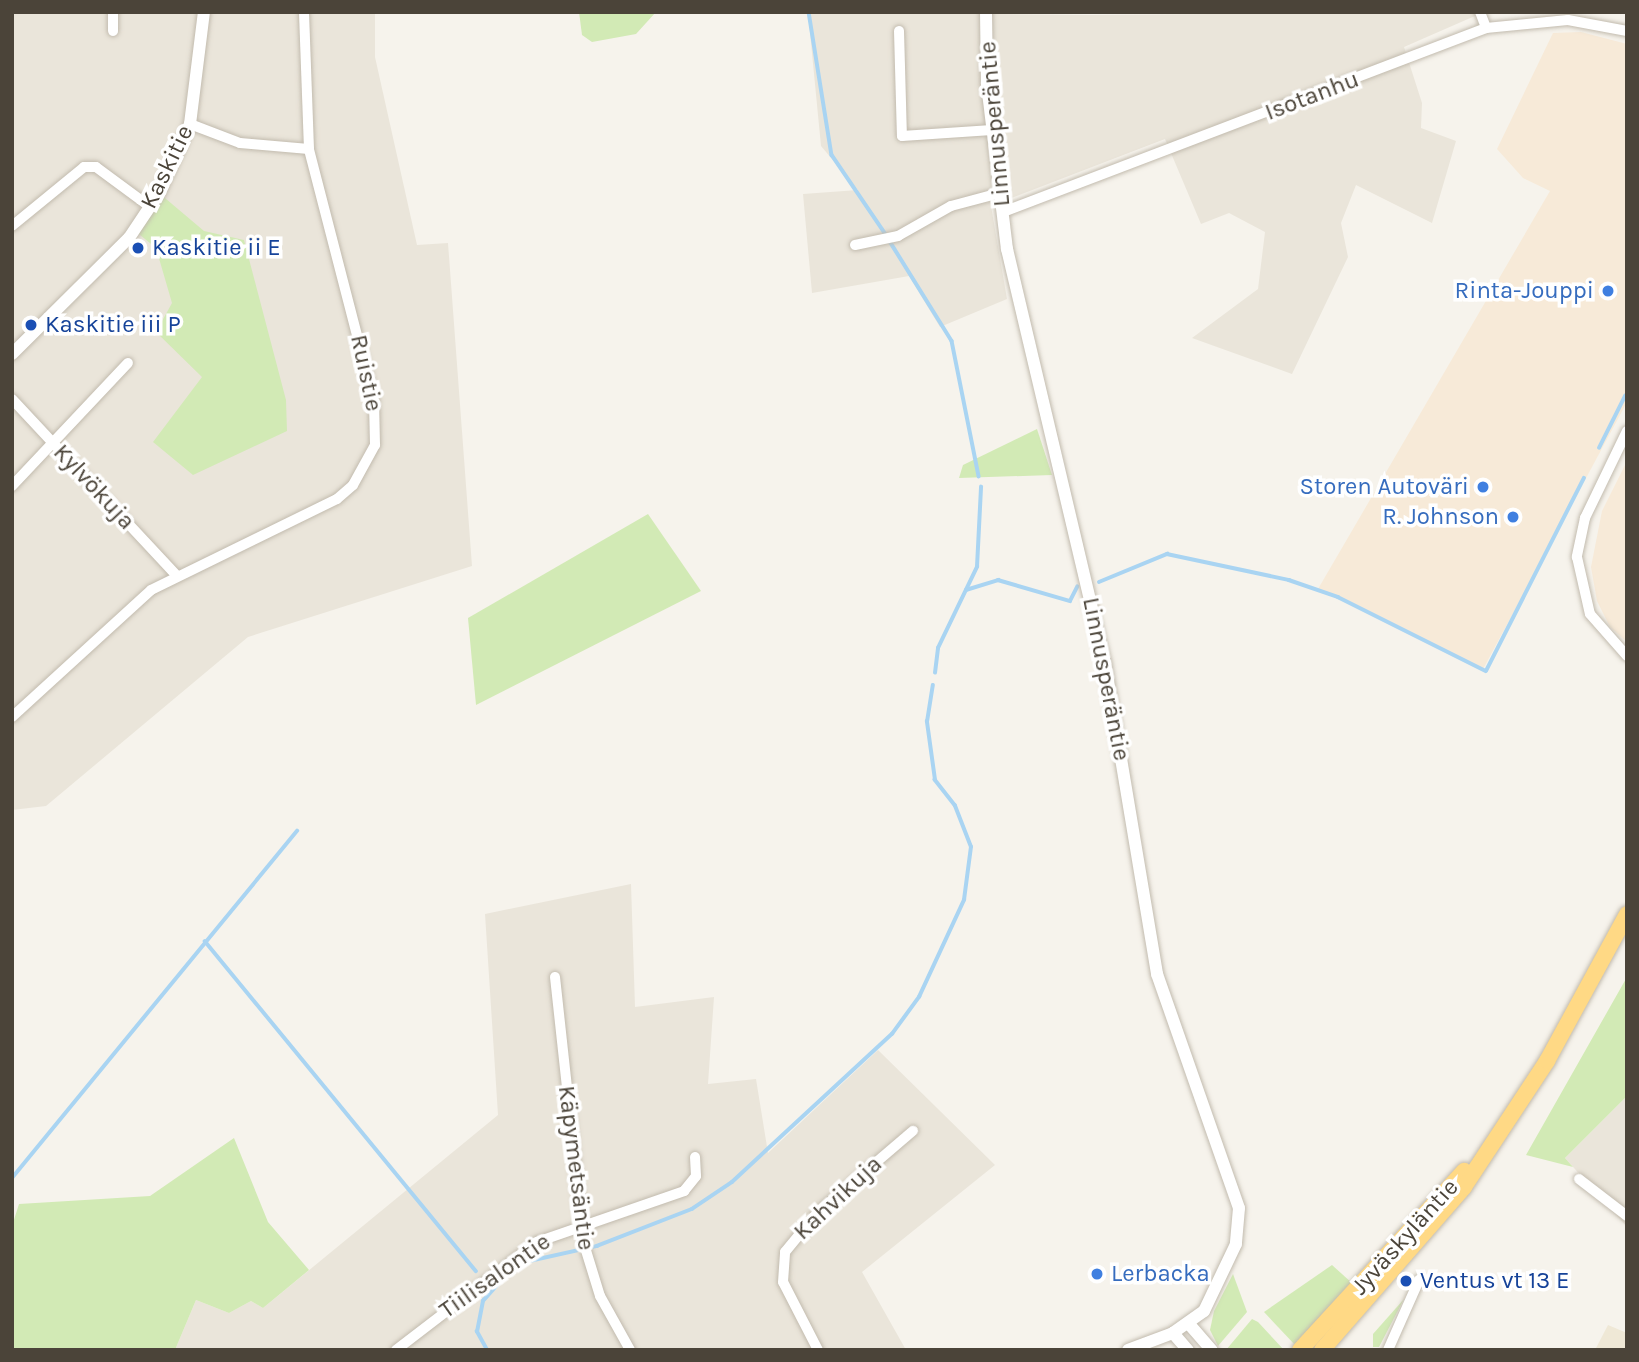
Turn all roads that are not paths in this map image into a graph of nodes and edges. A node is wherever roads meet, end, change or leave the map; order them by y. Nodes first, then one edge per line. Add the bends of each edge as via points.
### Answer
1 (113, 12) edge
2 (204, 12) edge
3 (304, 12) edge
4 (986, 12) edge
5 (1480, 12) edge
6 (1486, 28) junction
7 (113, 31) dead end
8 (899, 31) dead end
9 (1627, 31) edge
10 (190, 124) junction
11 (992, 130) junction
12 (309, 149) junction
13 (1000, 193) junction
14 (150, 207) junction
15 (1003, 212) junction
16 (12, 226) edge
17 (855, 245) dead end
18 (12, 354) edge
19 (128, 363) dead end
20 (12, 399) edge
21 (1627, 431) edge
22 (56, 445) junction
23 (12, 486) edge
24 (176, 575) junction
25 (1627, 656) edge
26 (12, 717) edge
27 (1627, 914) edge
28 (555, 977) dead end
29 (1506, 1121) junction
30 (913, 1131) dead end
31 (695, 1157) dead end
32 (1579, 1179) dead end
33 (1627, 1216) edge
34 (580, 1223) junction
35 (1419, 1280) dead end
36 (1189, 1324) junction
37 (1173, 1333) junction
38 (396, 1350) edge
39 (630, 1350) edge
40 (818, 1350) edge
41 (1128, 1350) edge
42 (1188, 1350) edge
43 (1212, 1350) edge
44 (1300, 1350) edge
45 (1322, 1350) edge
46 (1388, 1350) edge

1 - 7 street
2 - 10 street, Kaskitie
3 - 12 street, Ruistie
4 - 11 street, Linnusperäntie
5 - 6 street
6 - 9 street, Isotanhu via 1568,20
6 - 15 street, Isotanhu
8 - 11 street via 902,136
10 - 12 street via 240,143
10 - 14 street, Kaskitie
11 - 13 street, Linnusperäntie
12 - 24 street, Ruistie via 374,401 375,445 353,485 337,499
13 - 15 street, Linnusperäntie
13 - 17 street via 951,206 898,236
14 - 16 street via 96,167 84,167
14 - 18 street, Kaskitie via 129,238
15 - 36 street, Linnusperäntie via 1105,663 1157,974 1239,1208 1236,1244 1217,1294
19 - 22 street
20 - 22 street, Kylvökuja
21 - 25 street via 1585,518 1577,557 1590,614
22 - 23 street
22 - 24 street, Kylvökuja
24 - 26 street, Ruistie via 134,604
27 - 29 highway, Jyväskyläntie
28 - 34 street, Käpymetsäntie
29 - 44 highway, Jyväskyläntie
29 - 45 highway, Jyväskyläntie via 1433,1227
30 - 40 street, Kahvikuja via 818,1212 785,1252 783,1282
31 - 34 street, Tiilisalontie via 696,1176 684,1191
32 - 33 street
34 - 38 street, Tiilisalontie via 519,1253
34 - 39 street, Käpymetsäntie via 589,1267
35 - 46 street
36 - 37 street, Linnusperäntie
36 - 43 street
37 - 41 street, Linnusperäntie
37 - 42 street

